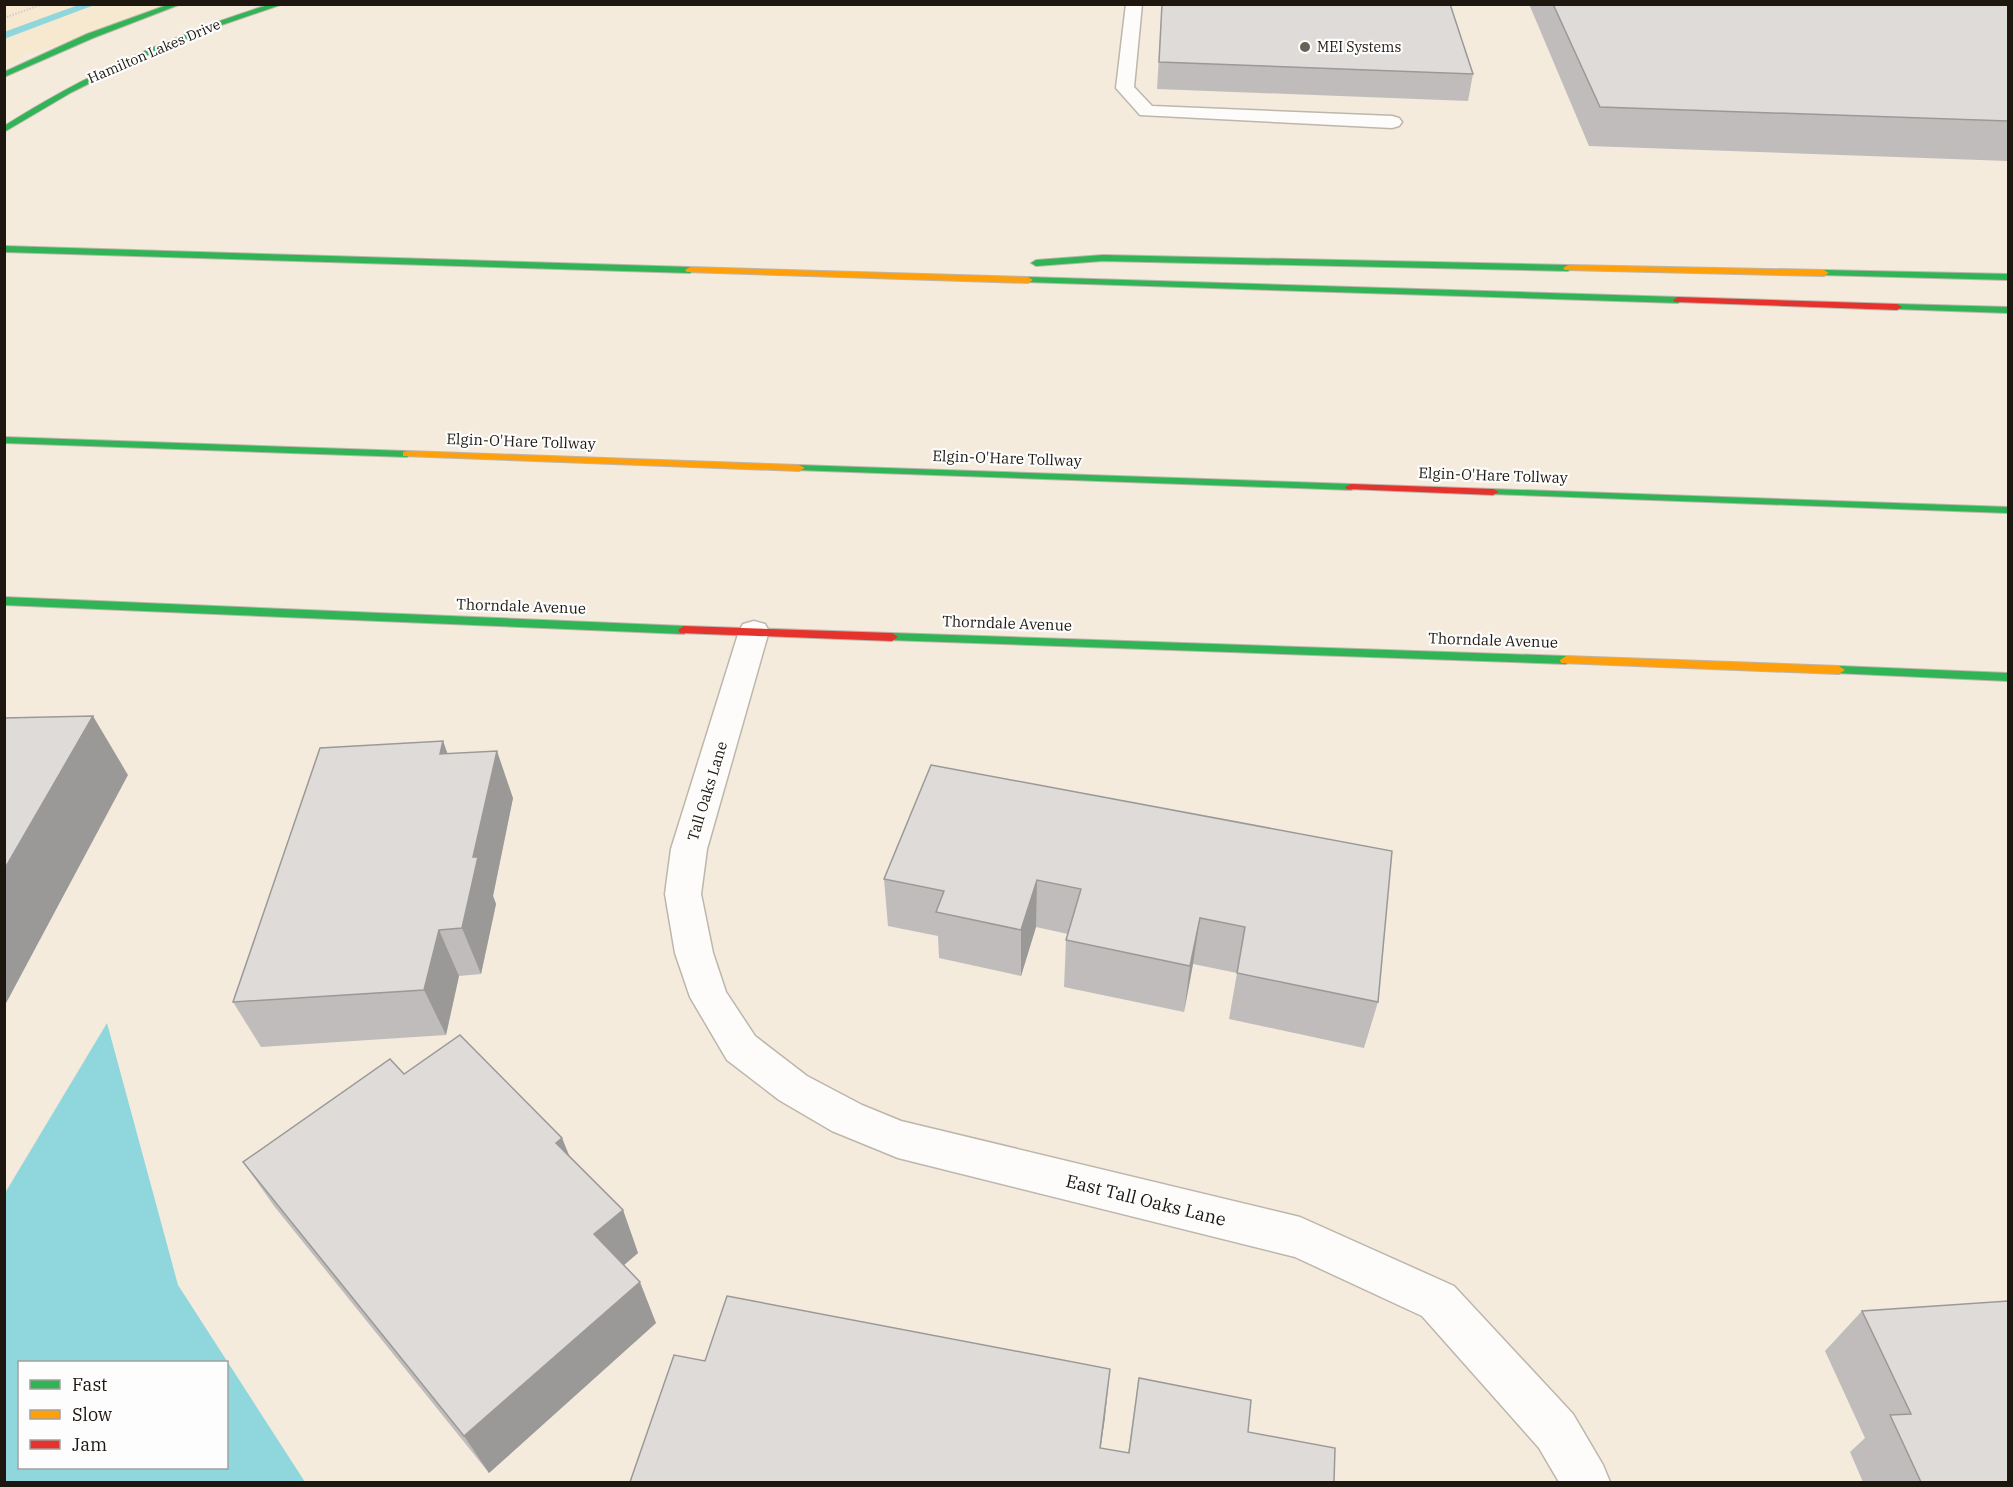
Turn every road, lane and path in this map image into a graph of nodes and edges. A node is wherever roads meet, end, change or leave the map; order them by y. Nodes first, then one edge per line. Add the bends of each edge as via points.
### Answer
1 (44, 4) edge
2 (178, 4) edge
3 (280, 4) edge
4 (1134, 4) edge
5 (4, 18) edge
6 (4, 75) edge
7 (1392, 122) dead end
8 (5, 129) edge
9 (4, 249) edge
10 (858, 276) junction
11 (2008, 277) edge
12 (2008, 310) edge
13 (4, 440) edge
14 (2008, 510) edge
15 (4, 601) edge
16 (754, 631) junction
17 (2008, 676) edge
18 (694, 953) joint
19 (1586, 1482) edge

1 - 5 path
2 - 6 main road via 63,46
3 - 8 main road, Hamilton Lakes Drive via 163,44 97,73
4 - 7 street via 1125,88 1147,111
9 - 10 main road
10 - 11 main road via 1115,258
10 - 12 main road
13 - 14 main road, Elgin-O'Hare Tollway
15 - 16 main road, Thorndale Avenue
16 - 17 main road, Thorndale Avenue
16 - 18 street, Tall Oaks Lane via 689,849 683,894
18 - 19 street, East Tall Oaks Lane via 709,997 741,1048 793,1088 847,1118 898,1139 1300,1238 1438,1301 1556,1431

